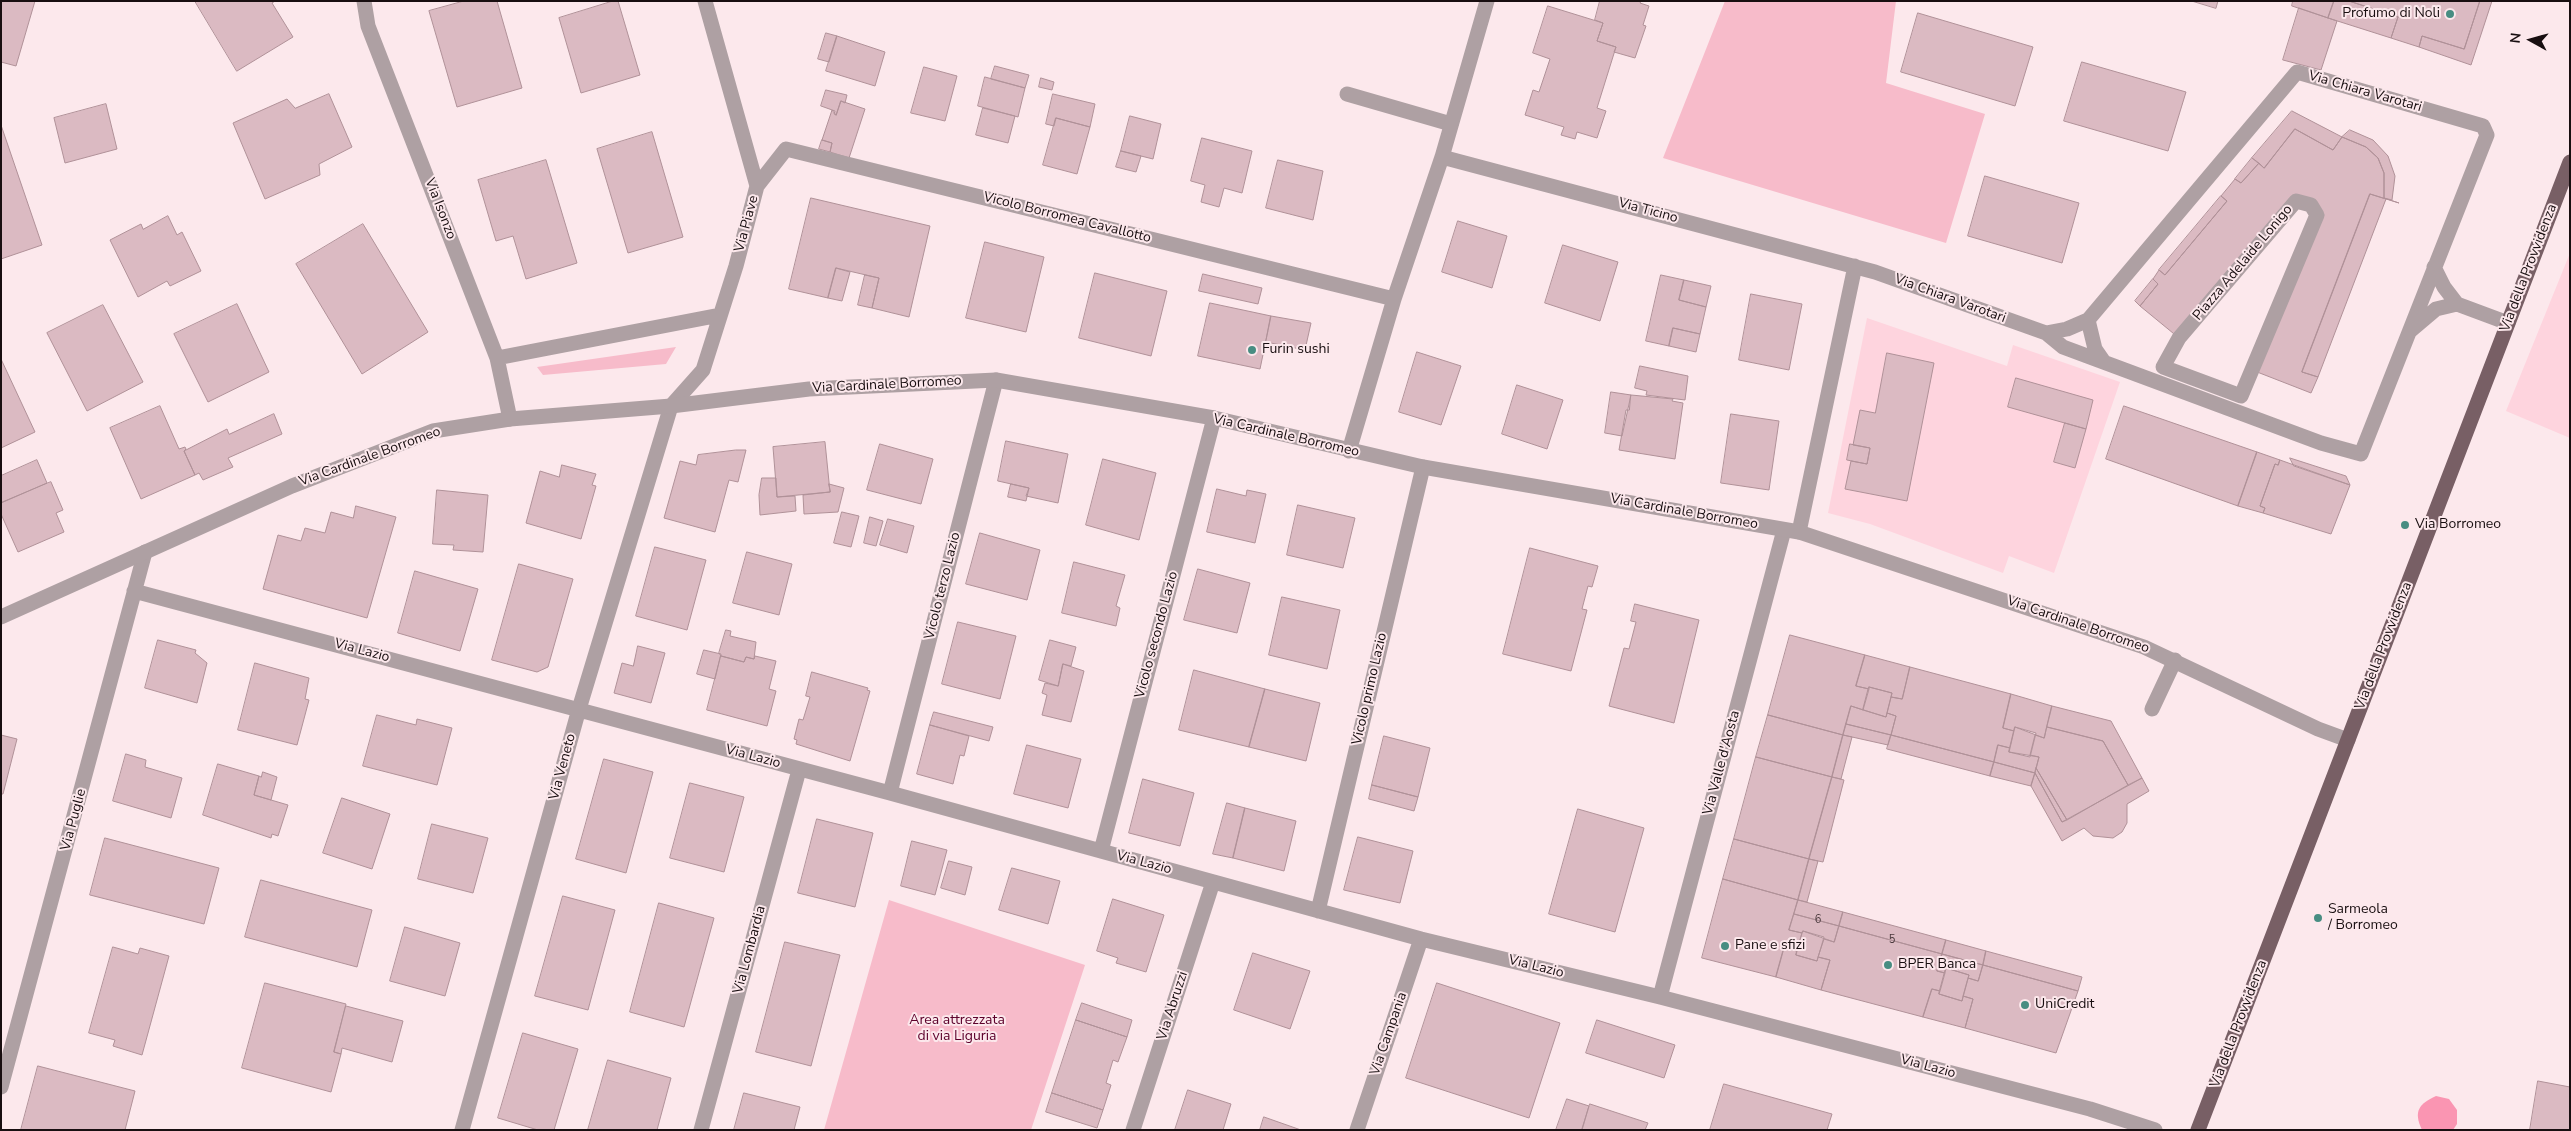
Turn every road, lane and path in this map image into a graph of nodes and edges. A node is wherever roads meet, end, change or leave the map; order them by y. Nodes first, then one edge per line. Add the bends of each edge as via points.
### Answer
1 (364, 1) edge
2 (705, 1) edge
3 (1487, 1) edge
4 (1347, 94) dead end
5 (1451, 124) junction
6 (1442, 157) junction
7 (2570, 162) edge
8 (757, 186) junction
9 (1855, 266) junction
10 (2434, 267) junction
11 (1394, 299) junction
12 (2457, 304) junction
13 (720, 315) junction
14 (2088, 320) junction
15 (2508, 323) junction
16 (2409, 331) junction
17 (2046, 332) junction
18 (497, 358) junction
19 (2104, 362) junction
20 (996, 380) junction
21 (2241, 396) joint
22 (672, 406) junction
23 (510, 418) junction
24 (1214, 418) junction
25 (1349, 450) junction
26 (1423, 467) junction
27 (1784, 530) junction
28 (1799, 532) junction
29 (145, 552) junction
30 (134, 591) junction
31 (1, 617) edge
32 (2174, 660) junction
33 (579, 709) junction
34 (2152, 709) dead end
35 (2348, 740) junction
36 (799, 770) junction
37 (890, 793) junction
38 (1101, 851) junction
39 (1213, 882) junction
40 (1318, 911) junction
41 (1421, 939) junction
42 (1660, 997) junction
43 (1, 1087) edge
44 (462, 1130) edge
45 (701, 1130) edge
46 (1133, 1130) edge
47 (1357, 1130) edge
48 (2155, 1130) edge
49 (2198, 1130) edge

1 - 18 street, Via Isonzo via 368,26
2 - 8 street, Via Piave
3 - 5 street
4 - 5 street
5 - 6 street
6 - 9 street, Via Ticino
6 - 11 street
7 - 15 main road, Via della Provvidenza
8 - 11 street, Vicolo Borromea Cavallotto via 786,149
8 - 13 street, Via Piave
9 - 17 street, Via Chiara Varotari
9 - 28 street
10 - 12 street
10 - 14 street, Via Chiara Varotari via 2488,135 2483,126 2297,72
10 - 16 street, Via Chiara Varotari
11 - 25 street
12 - 15 street
12 - 16 street, Via Chiara Varotari via 2436,309
13 - 18 street
13 - 22 street, Via Piave via 703,370
14 - 17 street, Via Chiara Varotari via 2067,329
14 - 19 street via 2095,349
15 - 35 main road, Via della Provvidenza
16 - 19 street, Via Chiara Varotari via 2361,454 2321,443
17 - 19 street, Via Chiara Varotari via 2063,347
18 - 23 street, Via Isonzo
20 - 22 street, Via Cardinale Borromeo via 808,389
20 - 24 street, Via Cardinale Borromeo
20 - 37 street, Vicolo terzo Lazio
21 - 21 street, Piazza Adelaide Lonigo via 2162,366 2179,338 2296,201 2310,205 2317,215
22 - 23 street, Via Cardinale Borromeo
22 - 33 street, Via Veneto
23 - 29 street, Via Cardinale Borromeo via 433,431 292,486
24 - 25 street, Via Cardinale Borromeo
24 - 38 street, Vicolo secondo Lazio
25 - 26 street, Via Cardinale Borromeo
26 - 27 street, Via Cardinale Borromeo
26 - 40 street, Vicolo primo Lazio
27 - 28 street, Via Cardinale Borromeo
27 - 42 street, Via Valle d'Aosta
28 - 32 street, Via Cardinale Borromeo via 2127,641
29 - 30 street, Via Puglie
29 - 31 street, Via Cardinale Borromeo
30 - 33 street, Via Lazio
30 - 43 street, Via Puglie
32 - 34 street
32 - 35 street, Via Cardinale Borromeo via 2318,729
33 - 36 street, Via Lazio
33 - 44 street, Via Veneto
35 - 49 main road, Via della Provvidenza
36 - 37 street, Via Lazio
36 - 45 street, Via Lombardia
37 - 38 street, Via Lazio
38 - 39 street, Via Lazio
39 - 40 street, Via Lazio
39 - 46 street, Via Abruzzi
40 - 41 street, Via Lazio
41 - 42 street, Via Lazio
41 - 47 street, Via Campania
42 - 48 street, Via Lazio via 2072,1104

